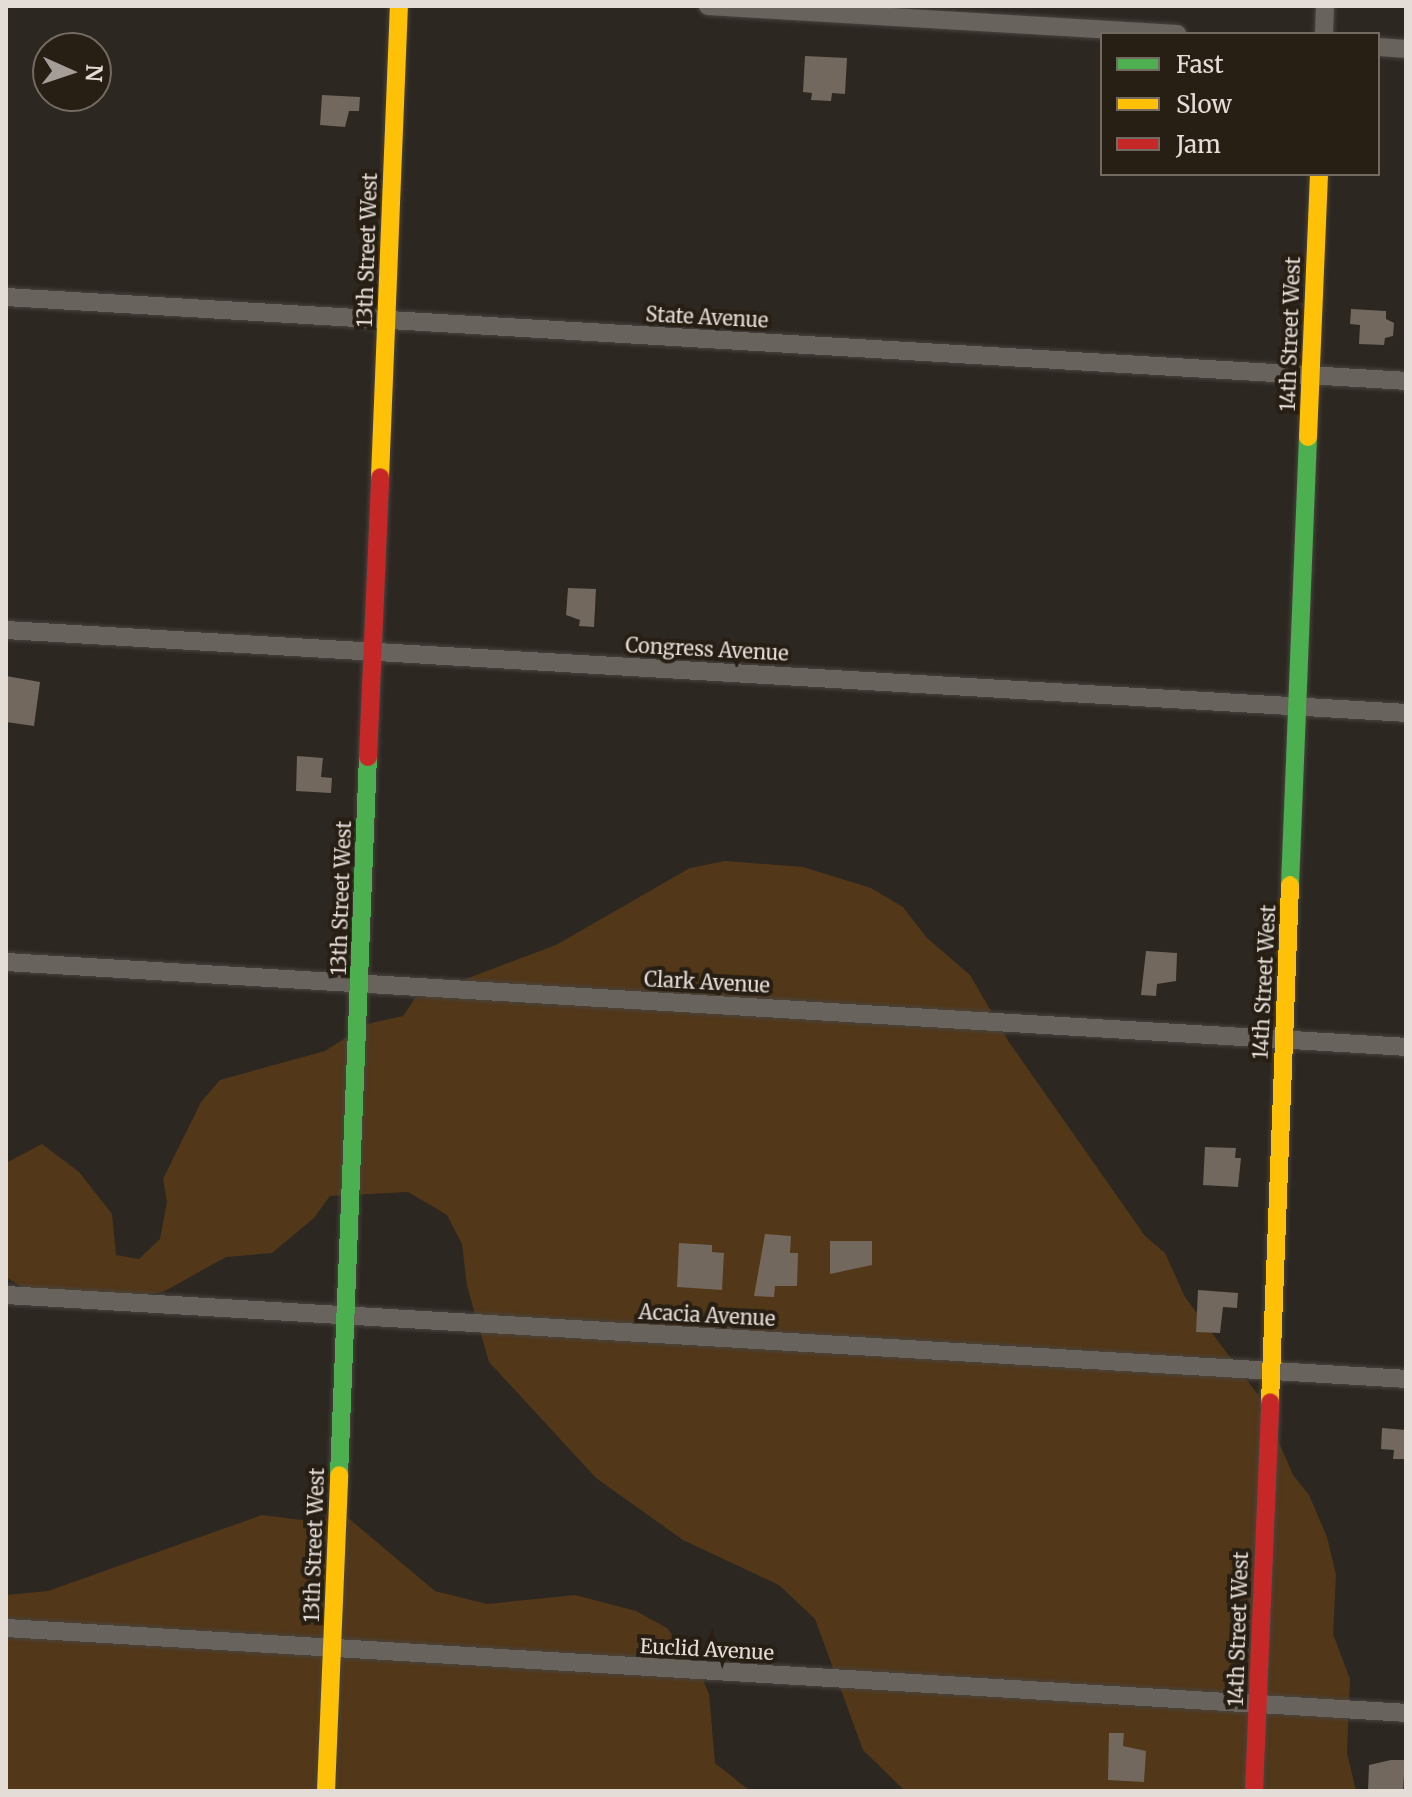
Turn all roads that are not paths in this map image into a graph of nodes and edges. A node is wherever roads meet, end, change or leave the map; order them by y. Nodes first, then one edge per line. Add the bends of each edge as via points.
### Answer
1 (399, 6) edge
2 (708, 6) edge
3 (1325, 6) edge
4 (1144, 32) edge
5 (1324, 32) edge
6 (1380, 47) edge
7 (1406, 49) edge
8 (1319, 176) edge
9 (6, 297) edge
10 (387, 320) junction
11 (1311, 376) junction
12 (1406, 381) edge
13 (6, 630) edge
14 (373, 651) junction
15 (1297, 707) junction
16 (1406, 713) edge
17 (6, 962) edge
18 (359, 983) junction
19 (1283, 1039) junction
20 (1406, 1047) edge
21 (6, 1295) edge
22 (345, 1316) junction
23 (1271, 1371) junction
24 (1406, 1379) edge
25 (6, 1628) edge
26 (332, 1648) junction
27 (1257, 1704) junction
28 (1406, 1713) edge
29 (326, 1791) edge
30 (1254, 1791) edge

1 - 10 street, 13th Street West
2 - 4 street
3 - 5 street
6 - 7 street
8 - 11 street, 14th Street West
9 - 10 street, State Avenue
10 - 11 street, State Avenue
10 - 14 street, 13th Street West
11 - 12 street, State Avenue
11 - 15 street, 14th Street West
13 - 14 street, Congress Avenue
14 - 15 street, Congress Avenue
14 - 18 street, 13th Street West
15 - 16 street, Congress Avenue
15 - 19 street, 14th Street West
17 - 18 street, Clark Avenue
18 - 19 street, Clark Avenue
18 - 22 street, 13th Street West
19 - 20 street, Clark Avenue
19 - 23 street, 14th Street West
21 - 22 street, Acacia Avenue
22 - 23 street, Acacia Avenue
22 - 26 street, 13th Street West
23 - 24 street, Acacia Avenue
23 - 27 street, 14th Street West
25 - 26 street, Euclid Avenue
26 - 27 street, Euclid Avenue
26 - 29 street, 13th Street West
27 - 28 street, Euclid Avenue
27 - 30 street, 14th Street West

